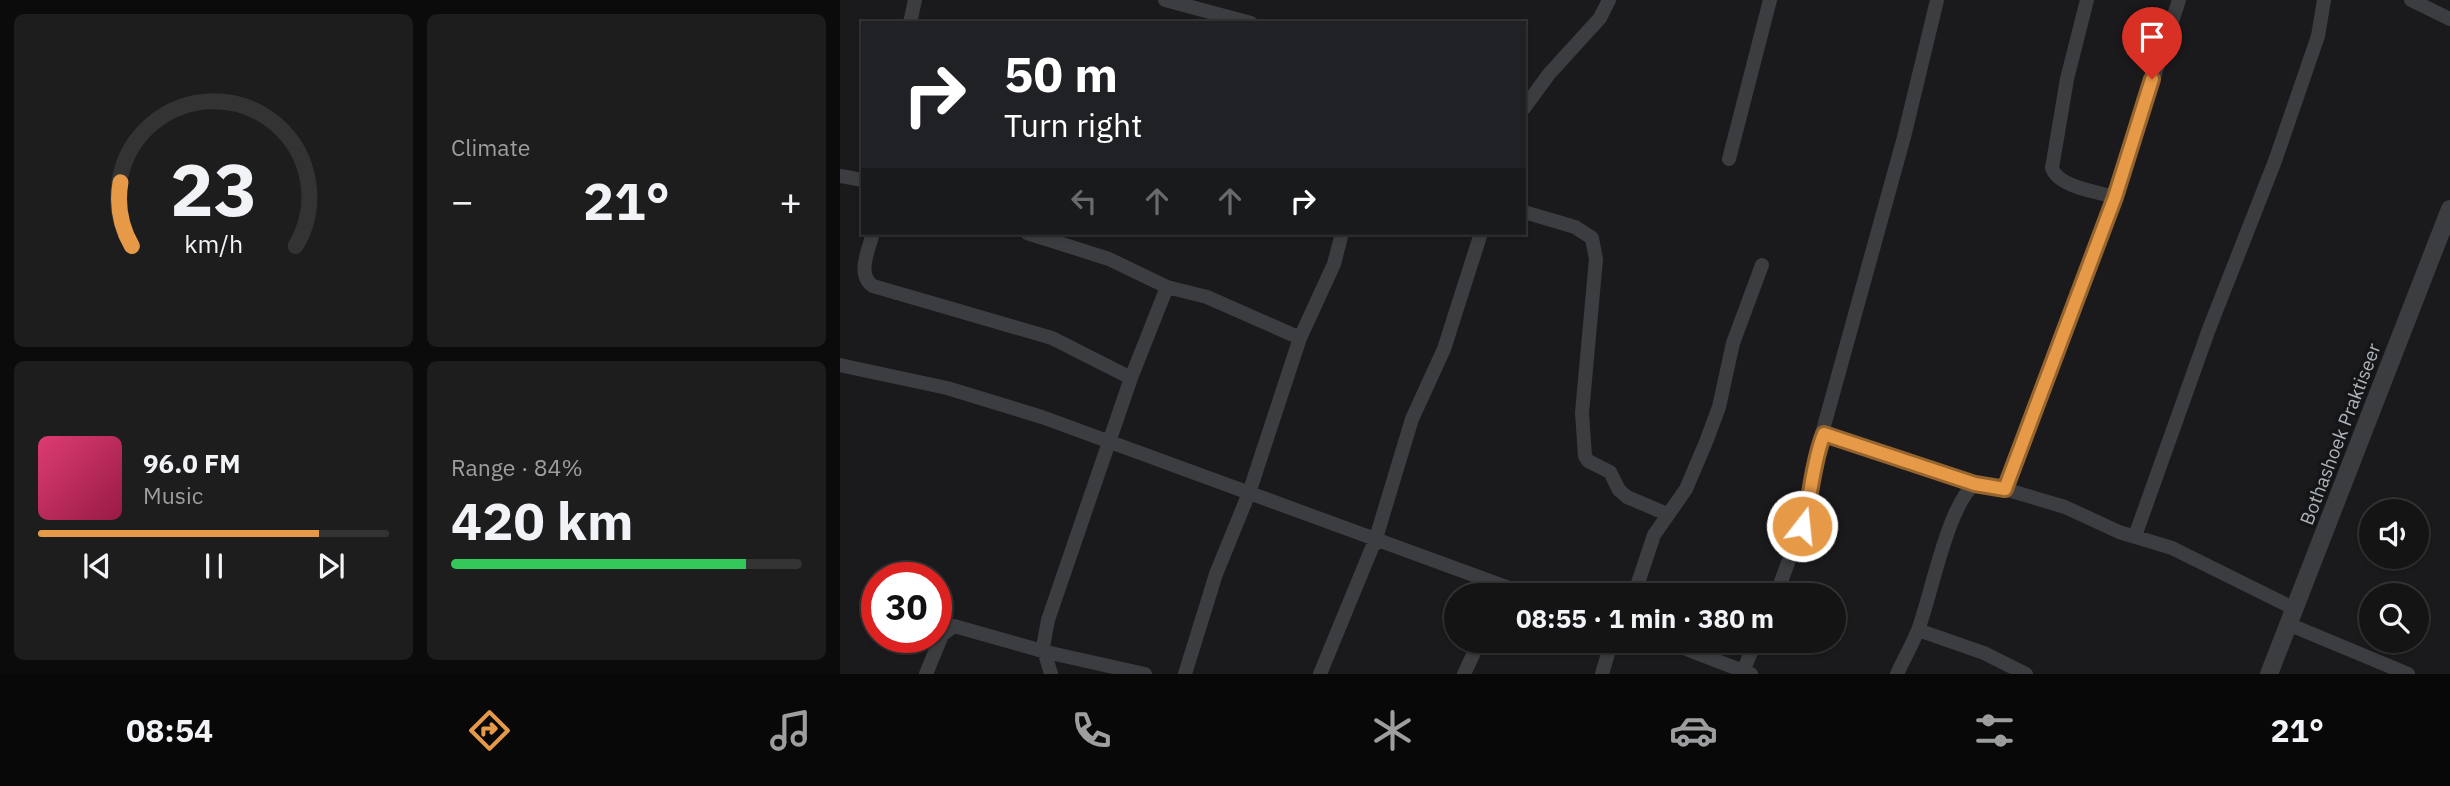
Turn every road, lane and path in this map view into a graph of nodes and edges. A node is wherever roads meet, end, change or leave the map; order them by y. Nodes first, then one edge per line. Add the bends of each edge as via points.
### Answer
1 (915, 0) edge
2 (1164, 0) edge
3 (1609, 0) edge
4 (1770, 0) edge
5 (1937, 0) edge
6 (2087, 0) edge
7 (2179, 0) edge
8 (2324, 0) edge
9 (2411, 0) edge
10 (2450, 19) edge
11 (910, 21) edge
12 (1243, 21) edge
13 (1526, 105) edge
14 (1729, 159) dead end
15 (840, 176) edge
16 (861, 180) edge
17 (2115, 197) junction
18 (2450, 209) edge
19 (1526, 213) edge
20 (872, 235) edge
21 (1033, 235) edge
22 (1341, 235) edge
23 (1481, 235) edge
24 (1762, 265) dead end
25 (1167, 287) junction
26 (1300, 338) junction
27 (840, 365) edge
28 (1131, 378) junction
29 (1824, 434) junction
30 (1110, 440) junction
31 (1975, 484) junction
32 (2005, 489) junction
33 (1249, 493) junction
34 (1667, 514) junction
35 (2134, 536) junction
36 (1376, 538) junction
37 (1484, 583) edge
38 (1638, 583) edge
39 (1780, 583) edge
40 (2291, 616) junction
41 (1918, 630) junction
42 (1046, 652) junction
43 (1474, 653) edge
44 (1608, 653) edge
45 (1696, 653) edge
46 (1752, 653) edge
47 (1746, 673) edge
48 (926, 674) edge
49 (1051, 674) edge
50 (1145, 674) edge
51 (1185, 674) edge
52 (1320, 674) edge
53 (1464, 674) edge
54 (1602, 674) edge
55 (1897, 674) edge
56 (2026, 674) edge
57 (2269, 674) edge
58 (2408, 674) edge

1 - 11 street
2 - 12 street
3 - 13 street via 1600,18
4 - 14 street
5 - 29 street
6 - 17 street via 2052,168 2063,181
7 - 17 street
8 - 35 street via 2318,36 2275,161
9 - 10 street
15 - 16 street
17 - 32 street
18 - 40 street, Bothashoek Praktiseer
19 - 34 street via 1575,227 1592,238 1596,259 1582,413 1585,456 1610,472 1627,496
20 - 28 street via 863,271 873,286 1052,338
21 - 25 street via 1109,259
22 - 26 street via 1334,264
23 - 36 street via 1444,349 1412,419
24 - 34 street via 1733,342 1706,442 1686,489
25 - 26 street via 1207,297
25 - 28 street
26 - 33 street
27 - 30 street via 947,388
28 - 30 street
29 - 31 street
29 - 39 street via 1808,509
30 - 33 street
30 - 42 street via 1048,621 1043,638
31 - 32 street
31 - 41 street via 1963,498 1951,528
32 - 35 street via 2065,507
33 - 36 street
33 - 51 street via 1216,574
34 - 38 street via 1646,554
35 - 40 street via 2184,553
36 - 37 street
36 - 52 street
40 - 57 street, Bothashoek Praktiseer
40 - 58 street
41 - 55 street
41 - 56 street via 1984,653
42 - 48 street via 954,626 943,635
42 - 49 street
42 - 50 street
43 - 53 street
44 - 54 street
45 - 47 street
46 - 47 street

